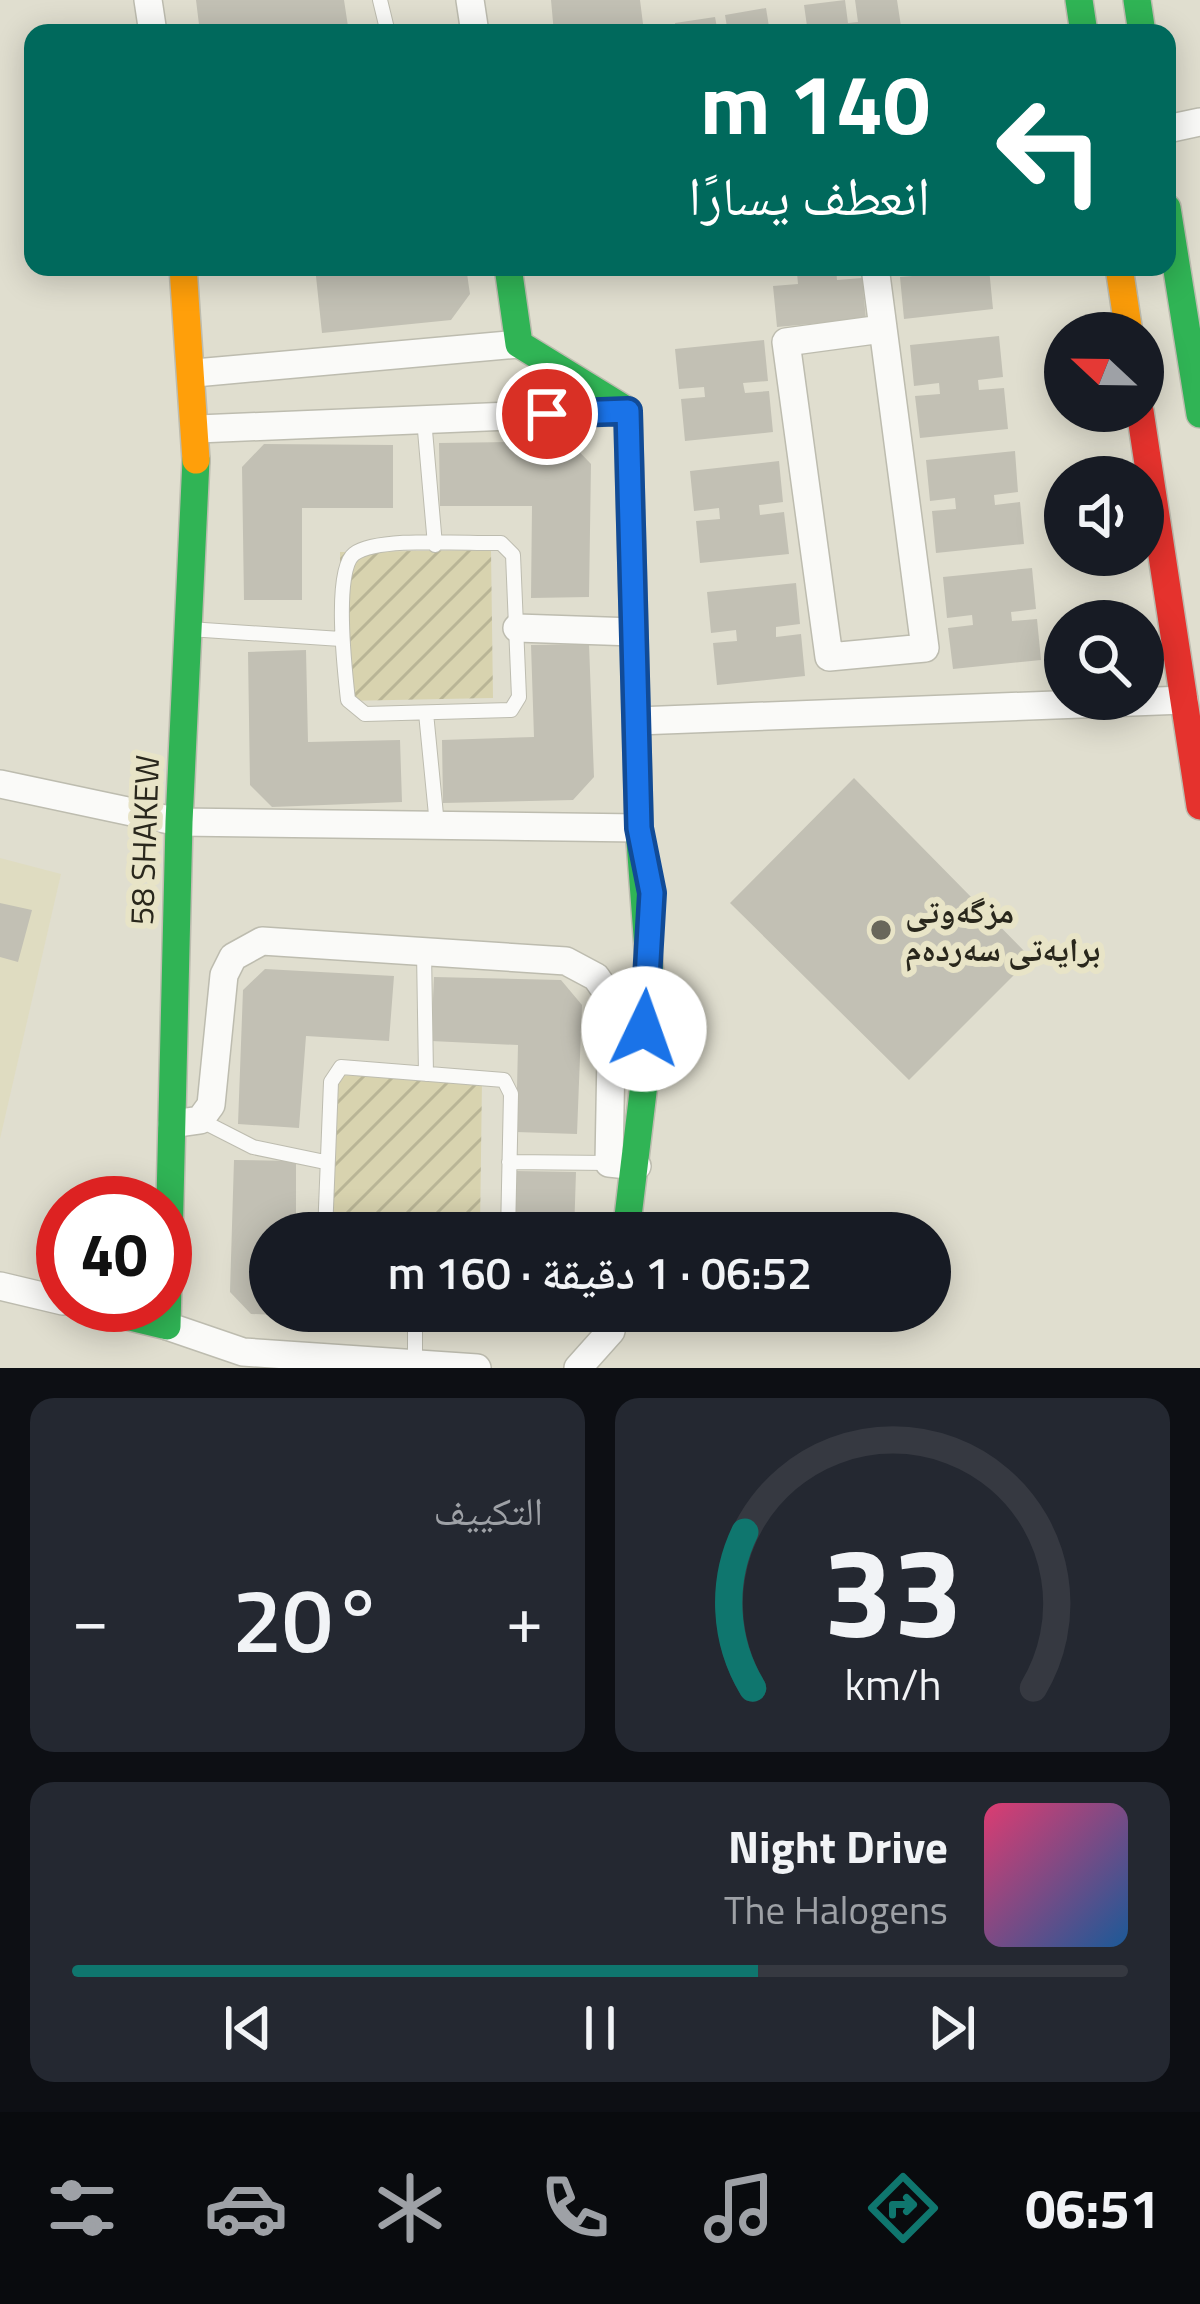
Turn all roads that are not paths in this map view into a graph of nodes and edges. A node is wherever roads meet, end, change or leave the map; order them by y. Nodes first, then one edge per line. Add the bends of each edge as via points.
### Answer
1 (1176, 264) edge
2 (184, 276) edge
3 (509, 276) edge
4 (876, 276) edge
5 (1120, 276) edge
6 (1126, 312) edge
7 (882, 328) junction
8 (519, 344) junction
9 (195, 373) junction
10 (628, 411) junction
11 (1200, 414) edge
12 (424, 419) junction
13 (199, 429) junction
14 (1143, 432) edge
15 (435, 544) junction
16 (517, 628) junction
17 (189, 629) junction
18 (634, 632) junction
19 (341, 639) junction
20 (1184, 700) junction
21 (426, 712) junction
22 (637, 721) junction
23 (0, 784) edge
24 (1200, 806) edge
25 (179, 822) junction
26 (437, 826) junction
27 (639, 828) junction
28 (424, 952) junction
29 (427, 1074) junction
30 (186, 1122) junction
31 (325, 1162) junction
32 (509, 1162) junction
33 (623, 1165) junction
34 (181, 1176) edge
35 (326, 1212) edge
36 (508, 1212) edge
37 (625, 1212) edge
38 (0, 1286) edge
39 (36, 1295) edge
40 (185, 1332) edge
41 (415, 1332) edge
42 (609, 1332) edge
43 (415, 1364) junction
44 (477, 1368) edge
45 (578, 1368) edge

1 - 11 street
2 - 9 street, 58 SHAKEW
3 - 8 street
4 - 7 street
5 - 6 street
7 - 7 street via 925,648 830,657 786,341
8 - 9 street
8 - 10 street
9 - 13 street, 58 SHAKEW
10 - 12 street
10 - 18 street
12 - 13 street
12 - 15 lane
13 - 17 street, 58 SHAKEW
14 - 20 street
15 - 16 lane via 501,543 513,555
15 - 19 lane via 355,553 346,563
16 - 18 street
16 - 21 lane via 519,698 511,710
17 - 19 lane
17 - 25 street, 58 SHAKEW
18 - 22 street
19 - 21 lane via 348,700 365,714
20 - 22 street
20 - 24 street
21 - 26 lane
22 - 27 street
23 - 25 street
25 - 26 street
25 - 30 street, 58 SHAKEW
26 - 27 street
27 - 33 street via 652,893
28 - 29 lane
28 - 30 street via 262,941 233,957 224,975 211,1105
28 - 33 street via 566,961 596,977 612,1000
29 - 31 lane via 341,1067 331,1082
29 - 32 lane via 504,1080 511,1094
30 - 31 lane
30 - 34 street, 58 SHAKEW
31 - 35 lane
32 - 33 lane
32 - 36 lane
33 - 37 street
38 - 39 street
40 - 43 street via 243,1352
41 - 43 lane
42 - 45 street
43 - 44 street

